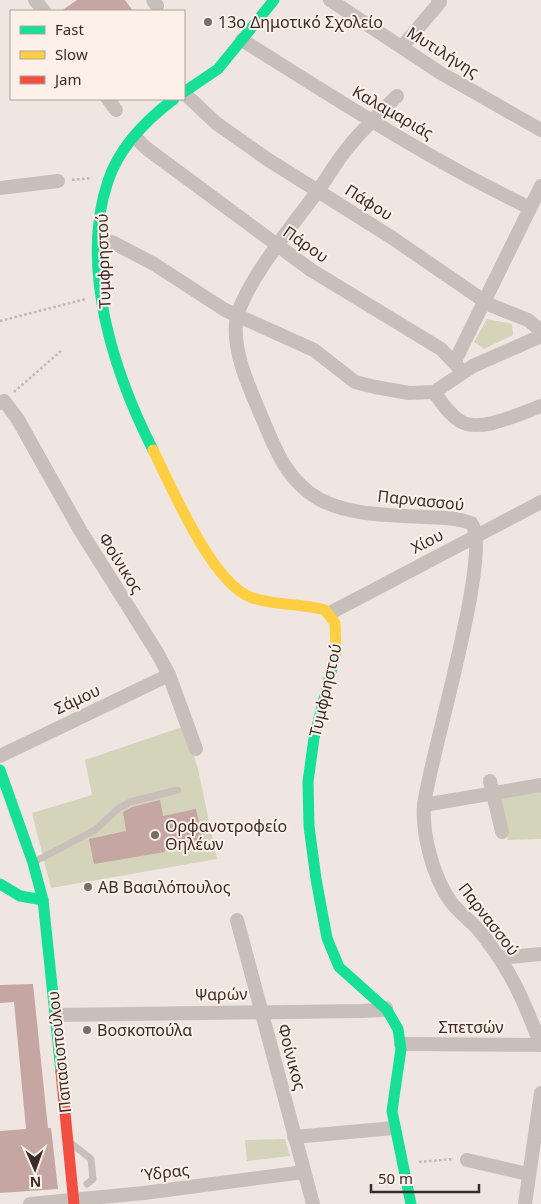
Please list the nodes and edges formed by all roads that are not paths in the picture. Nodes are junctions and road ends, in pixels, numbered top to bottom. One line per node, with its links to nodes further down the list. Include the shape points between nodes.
1 (35, 0): 5 (street)
2 (274, 0): 6 (street)
3 (330, 0): 7 (street, Μυτιλήνης)
4 (439, 1): 7 (street)
5 (43, 10)
6 (242, 40): 8 (street, via 218,69); 12 (street, Καλαμαριάς)
7 (402, 47): 13 (street, Μυτιλήνης)
8 (185, 91)
9 (185, 93): 18 (street, Πάφου, via 216,123)
10 (397, 96): 12 (street, Παρνασσού)
11 (173, 100): 14 (street, Τυμφρηστού)
12 (372, 120): 18 (street, Παρνασσού, via 349,146); 19 (street, Καλαμαριάς)
13 (541, 130)
14 (135, 137): 20 (street, Τυμφρηστού, via 107,180); 21 (street, Πάρου)
15 (58, 181): 17 (street)
16 (541, 186): 19 (street)
17 (0, 188)
18 (318, 191): 21 (street, Παρνασσού); 22 (street, Πάφου)
19 (530, 208): 22 (street)
20 (99, 238): 23 (street, via 154,264); 32 (street, Τυμφρηστού, via 101,295 109,338 127,395 217,570 232,588 245,596 279,604 314,607)
21 (277, 246): 23 (street, Παρνασσού); 26 (street, Πάρου, via 310,270 441,348)
22 (484, 300): 24 (street, Πάφου, via 528,320); 26 (street)
23 (237, 316): 27 (street, via 314,350 355,382 409,393); 31 (street, Παρνασσού, via 237,345 257,405 283,463 298,484 324,502 348,509 464,521 473,526)
24 (541, 331)
25 (541, 336): 26 (street)
26 (459, 366): 27 (street)
27 (434, 392): 29 (street, via 460,421 476,426)
28 (2, 402): 33 (street, Φοίνικος, via 17,418 80,530)
29 (541, 406)
30 (541, 502): 31 (street, Χίου)
31 (476, 537): 32 (street, Χίου); 40 (street, Παρνασσού, via 475,561 460,644)
32 (330, 613): 48 (street, Τυμφρηστού, via 338,638 310,760 307,788 309,826 331,951 347,976)
33 (169, 675): 34 (street, Φοίνικος); 35 (street, Σάμου)
34 (196, 749)
35 (0, 756)
36 (0, 770): 42 (street, Παπασιοπούλου)
37 (541, 785): 38 (street)
38 (492, 788): 40 (street); 41 (street)
39 (178, 790): 42 (lane, via 130,802 95,830)
40 (424, 805): 47 (street, Παρνασσού, via 427,838 442,888)
41 (502, 832)
42 (33, 863): 44 (street, Παπασιοπούλου)
43 (0, 884): 44 (street, via 18,896)
44 (43, 900): 50 (street, Παπασιοπούλου)
45 (237, 920): 49 (street, Φοίνικος)
46 (541, 954): 47 (street)
47 (500, 958): 52 (street, Παρνασσού, via 521,994)
48 (383, 1004): 49 (street, Ψαρών, via 383,1010); 51 (street, Τυμφρηστού, via 397,1027)
49 (261, 1011): 50 (street, Ψαρών); 55 (street, Φοίνικος)
50 (55, 1015): 56 (street, Παπασιοπούλου)
51 (401, 1044): 52 (street, Σπετσών); 54 (street, Τυμφρηστού, via 392,1110)
52 (541, 1045)
53 (541, 1093): 57 (street)
54 (394, 1128): 55 (street); 65 (street, Τυμφρηστού)
55 (294, 1137): 59 (street, Φοίνικος)
56 (68, 1141): 61 (lane, via 91,1159 93,1179); 62 (street, Παπασιοπούλου)
57 (536, 1157): 60 (street)
58 (467, 1160): 60 (street)
59 (304, 1172): 62 (street, Ύδρας); 64 (street, Φοίνικος)
60 (528, 1174): 66 (street)
61 (87, 1184)
62 (74, 1202): 63 (street, Ύδρας)
63 (30, 1204)
64 (313, 1204)
65 (411, 1204)
66 (525, 1204)

